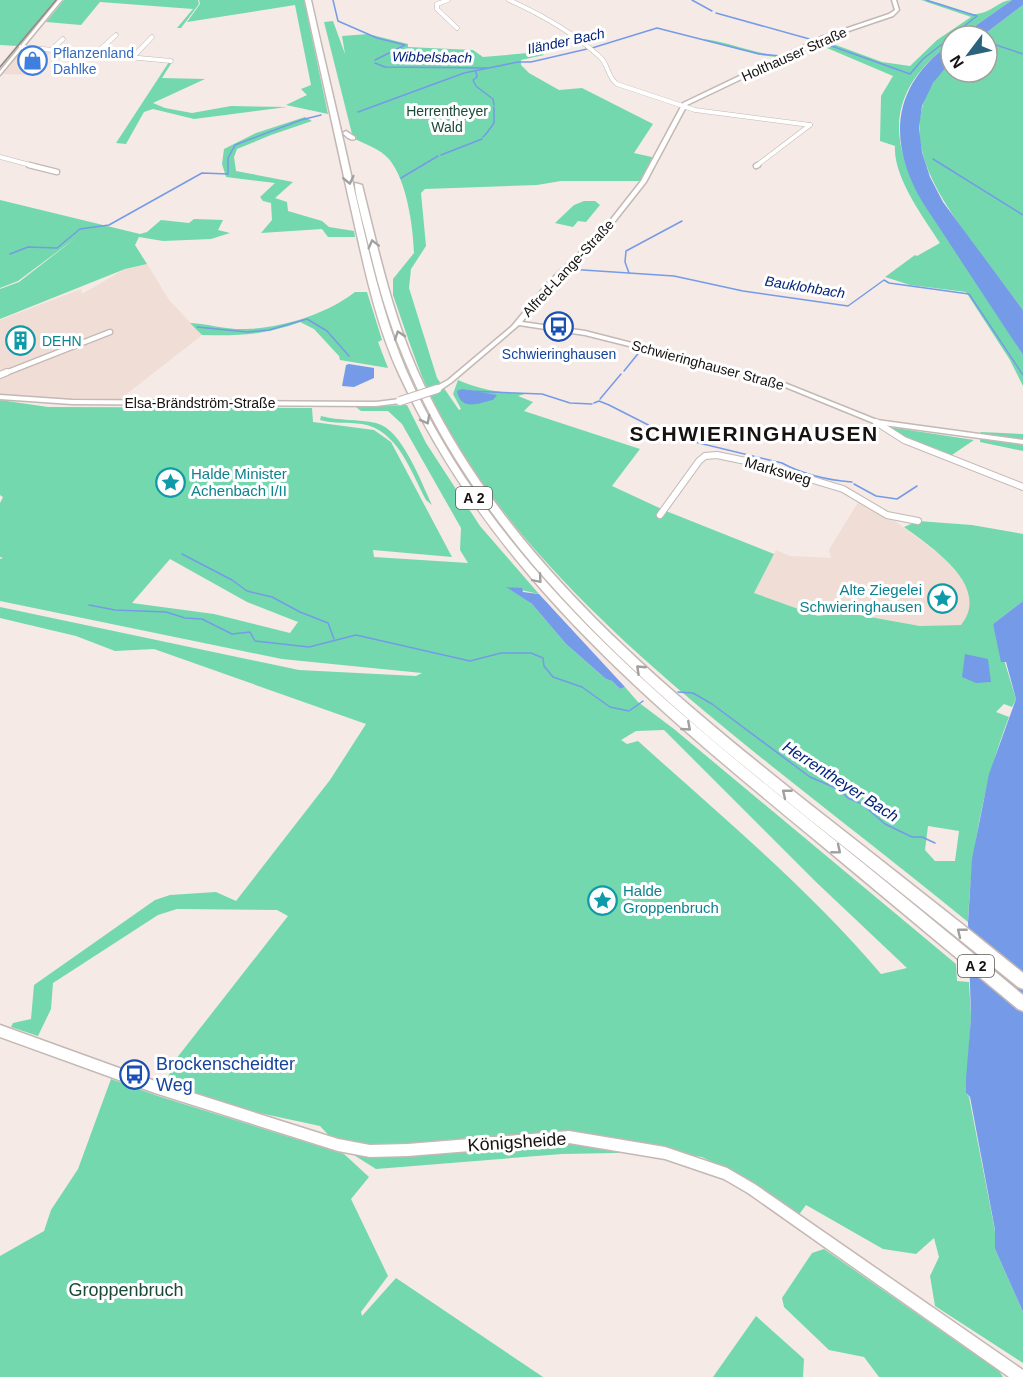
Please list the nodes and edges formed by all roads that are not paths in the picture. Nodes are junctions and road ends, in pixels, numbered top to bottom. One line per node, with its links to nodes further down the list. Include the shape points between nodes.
1 (60, 0): 13 (street)
2 (308, 0): 36 (highway, A 2, one-way to 36, via 384,321 411,391 462,480 535,576 623,669 688,728)
3 (314, 0): 24 (highway, A 2, one-way to 3)
4 (436, 0): 8 (street)
5 (448, 0): 8 (street)
6 (509, 0): 19 (street, via 590,49 605,62 613,82)
7 (894, 0): 19 (street, Holthauser Straße, via 897,10 891,15 823,38)
8 (441, 2): 9 (street, via 437,4 438,12)
9 (457, 28)
10 (116, 35): 15 (street)
11 (152, 37): 16 (street)
12 (63, 39): 14 (street)
13 (21, 47): 14 (street); 18 (street)
14 (52, 50): 15 (street)
15 (95, 54): 16 (street)
16 (133, 57): 17 (street)
17 (171, 61)
18 (0, 74)
19 (682, 107): 21 (street, via 810,125); 25 (street, Alfred-Lange-Straße, via 644,181 597,240 551,282)
20 (0, 157): 22 (street)
21 (756, 166)
22 (57, 172)
23 (389, 280): 24 (highway)
24 (387, 301): 35 (highway, A 2, one-way to 24, via 684,708 609,639 544,570 492,505 447,437 412,369)
25 (517, 323): 29 (street, Alfred-Lange-Straße, bridge, via 450,381); 30 (street, Schwieringhauser Straße, via 585,333 775,381)
26 (110, 332): 27 (street)
27 (0, 375)
28 (0, 397): 29 (street, Elsa-Brändström-Straße, via 105,402)
29 (400, 401)
30 (876, 422): 31 (street); 32 (street, Schwieringhauser Straße, via 904,440)
31 (1023, 442)
32 (1023, 487)
33 (660, 515): 34 (street, Marksweg, via 699,461 717,454 843,489 887,514)
34 (918, 521)
35 (1023, 982)
36 (1023, 1004)
37 (0, 1031): 38 (street, Königsheide, via 155,1087 338,1145 369,1151 569,1137 665,1153 703,1164 752,1189)
38 (1021, 1377)

